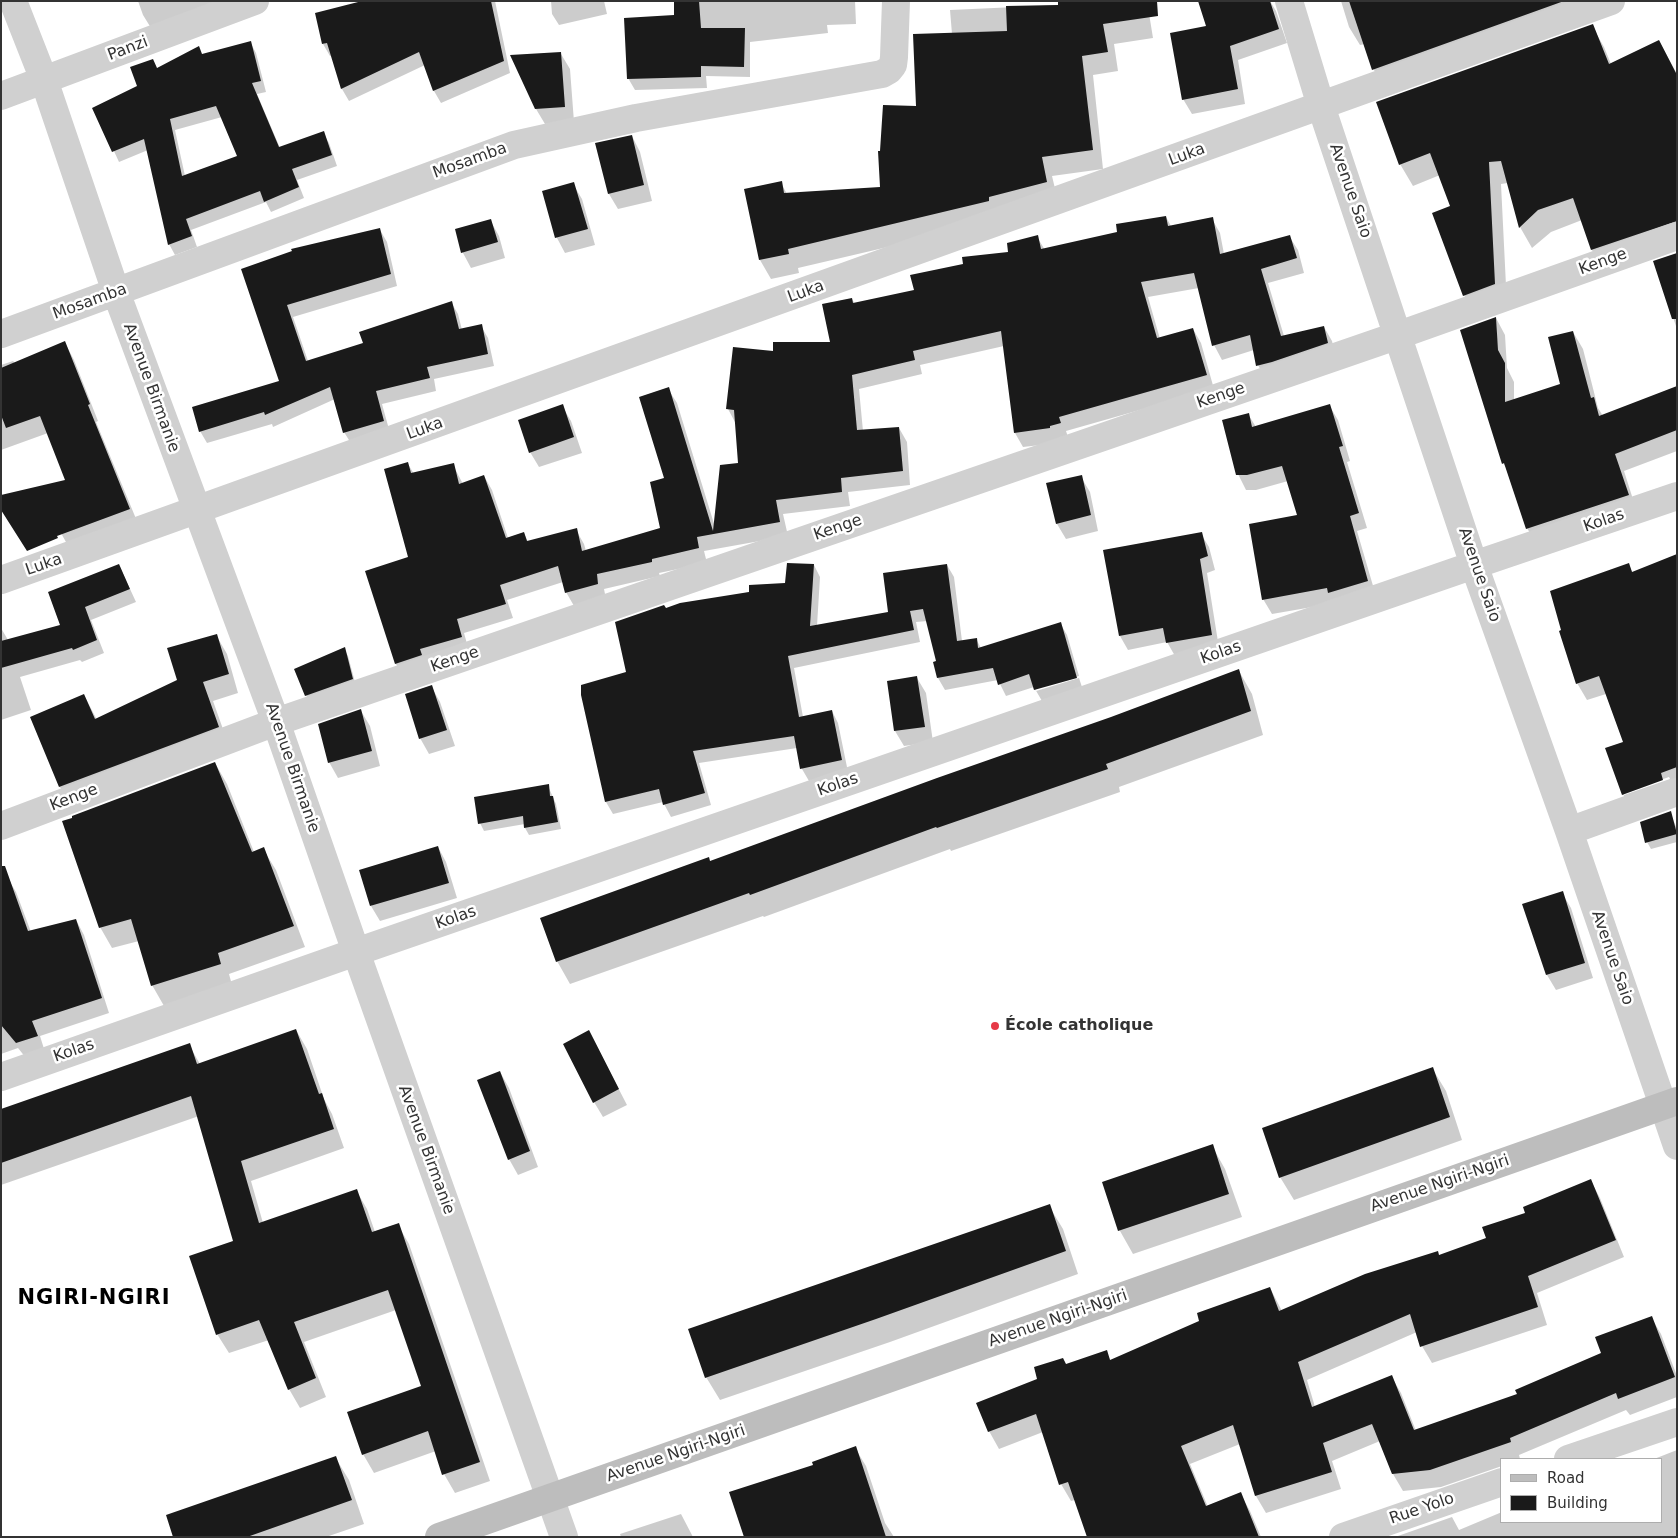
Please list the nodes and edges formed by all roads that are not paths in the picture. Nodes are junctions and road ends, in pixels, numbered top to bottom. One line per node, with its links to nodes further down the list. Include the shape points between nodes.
1 (13, 1): 6 (street, Avenue Birmanie)
2 (255, 1): 6 (street, Panzi)
3 (896, 1): 10 (street, Mosamba, via 894,57 889,70 882,74 636,118 514,145)
4 (1289, 1): 8 (street, Avenue Saio)
5 (1611, 1): 8 (street, Luka)
6 (44, 80): 7 (street, Panzi); 10 (street, Avenue Birmanie)
7 (1, 96)
8 (1322, 106): 12 (street, Avenue Saio); 14 (street, Luka)
9 (1677, 236): 12 (street, Kenge)
10 (116, 292): 11 (street, Mosamba); 14 (street, Avenue Birmanie)
11 (1, 334)
12 (1399, 335): 15 (street, Avenue Saio); 17 (street, Kenge)
13 (1677, 496): 15 (street, Kolas)
14 (196, 512): 16 (street, Luka); 17 (street, Avenue Birmanie)
15 (1474, 565): 20 (street, Avenue Saio); 21 (street, Kolas)
16 (1, 580)
17 (276, 722): 19 (street, Kenge); 21 (street, Avenue Birmanie)
18 (1677, 792): 20 (street)
19 (1, 826)
20 (1569, 831): 23 (street, Avenue Saio)
21 (356, 952): 22 (street, Kolas); 28 (street, Avenue Birmanie)
22 (1, 1077)
23 (1670, 1103): 24 (street, Avenue Saio); 28 (street, Avenue Ngiri-Ngiri)
24 (1677, 1146)
25 (1677, 1422): 26 (street)
26 (1571, 1458)
27 (1500, 1483): 31 (street, Rue Yolo)
28 (550, 1498): 29 (street, Avenue Ngiri-Ngiri); 30 (street, Avenue Birmanie)
29 (439, 1537)
30 (564, 1537)
31 (1343, 1537)

